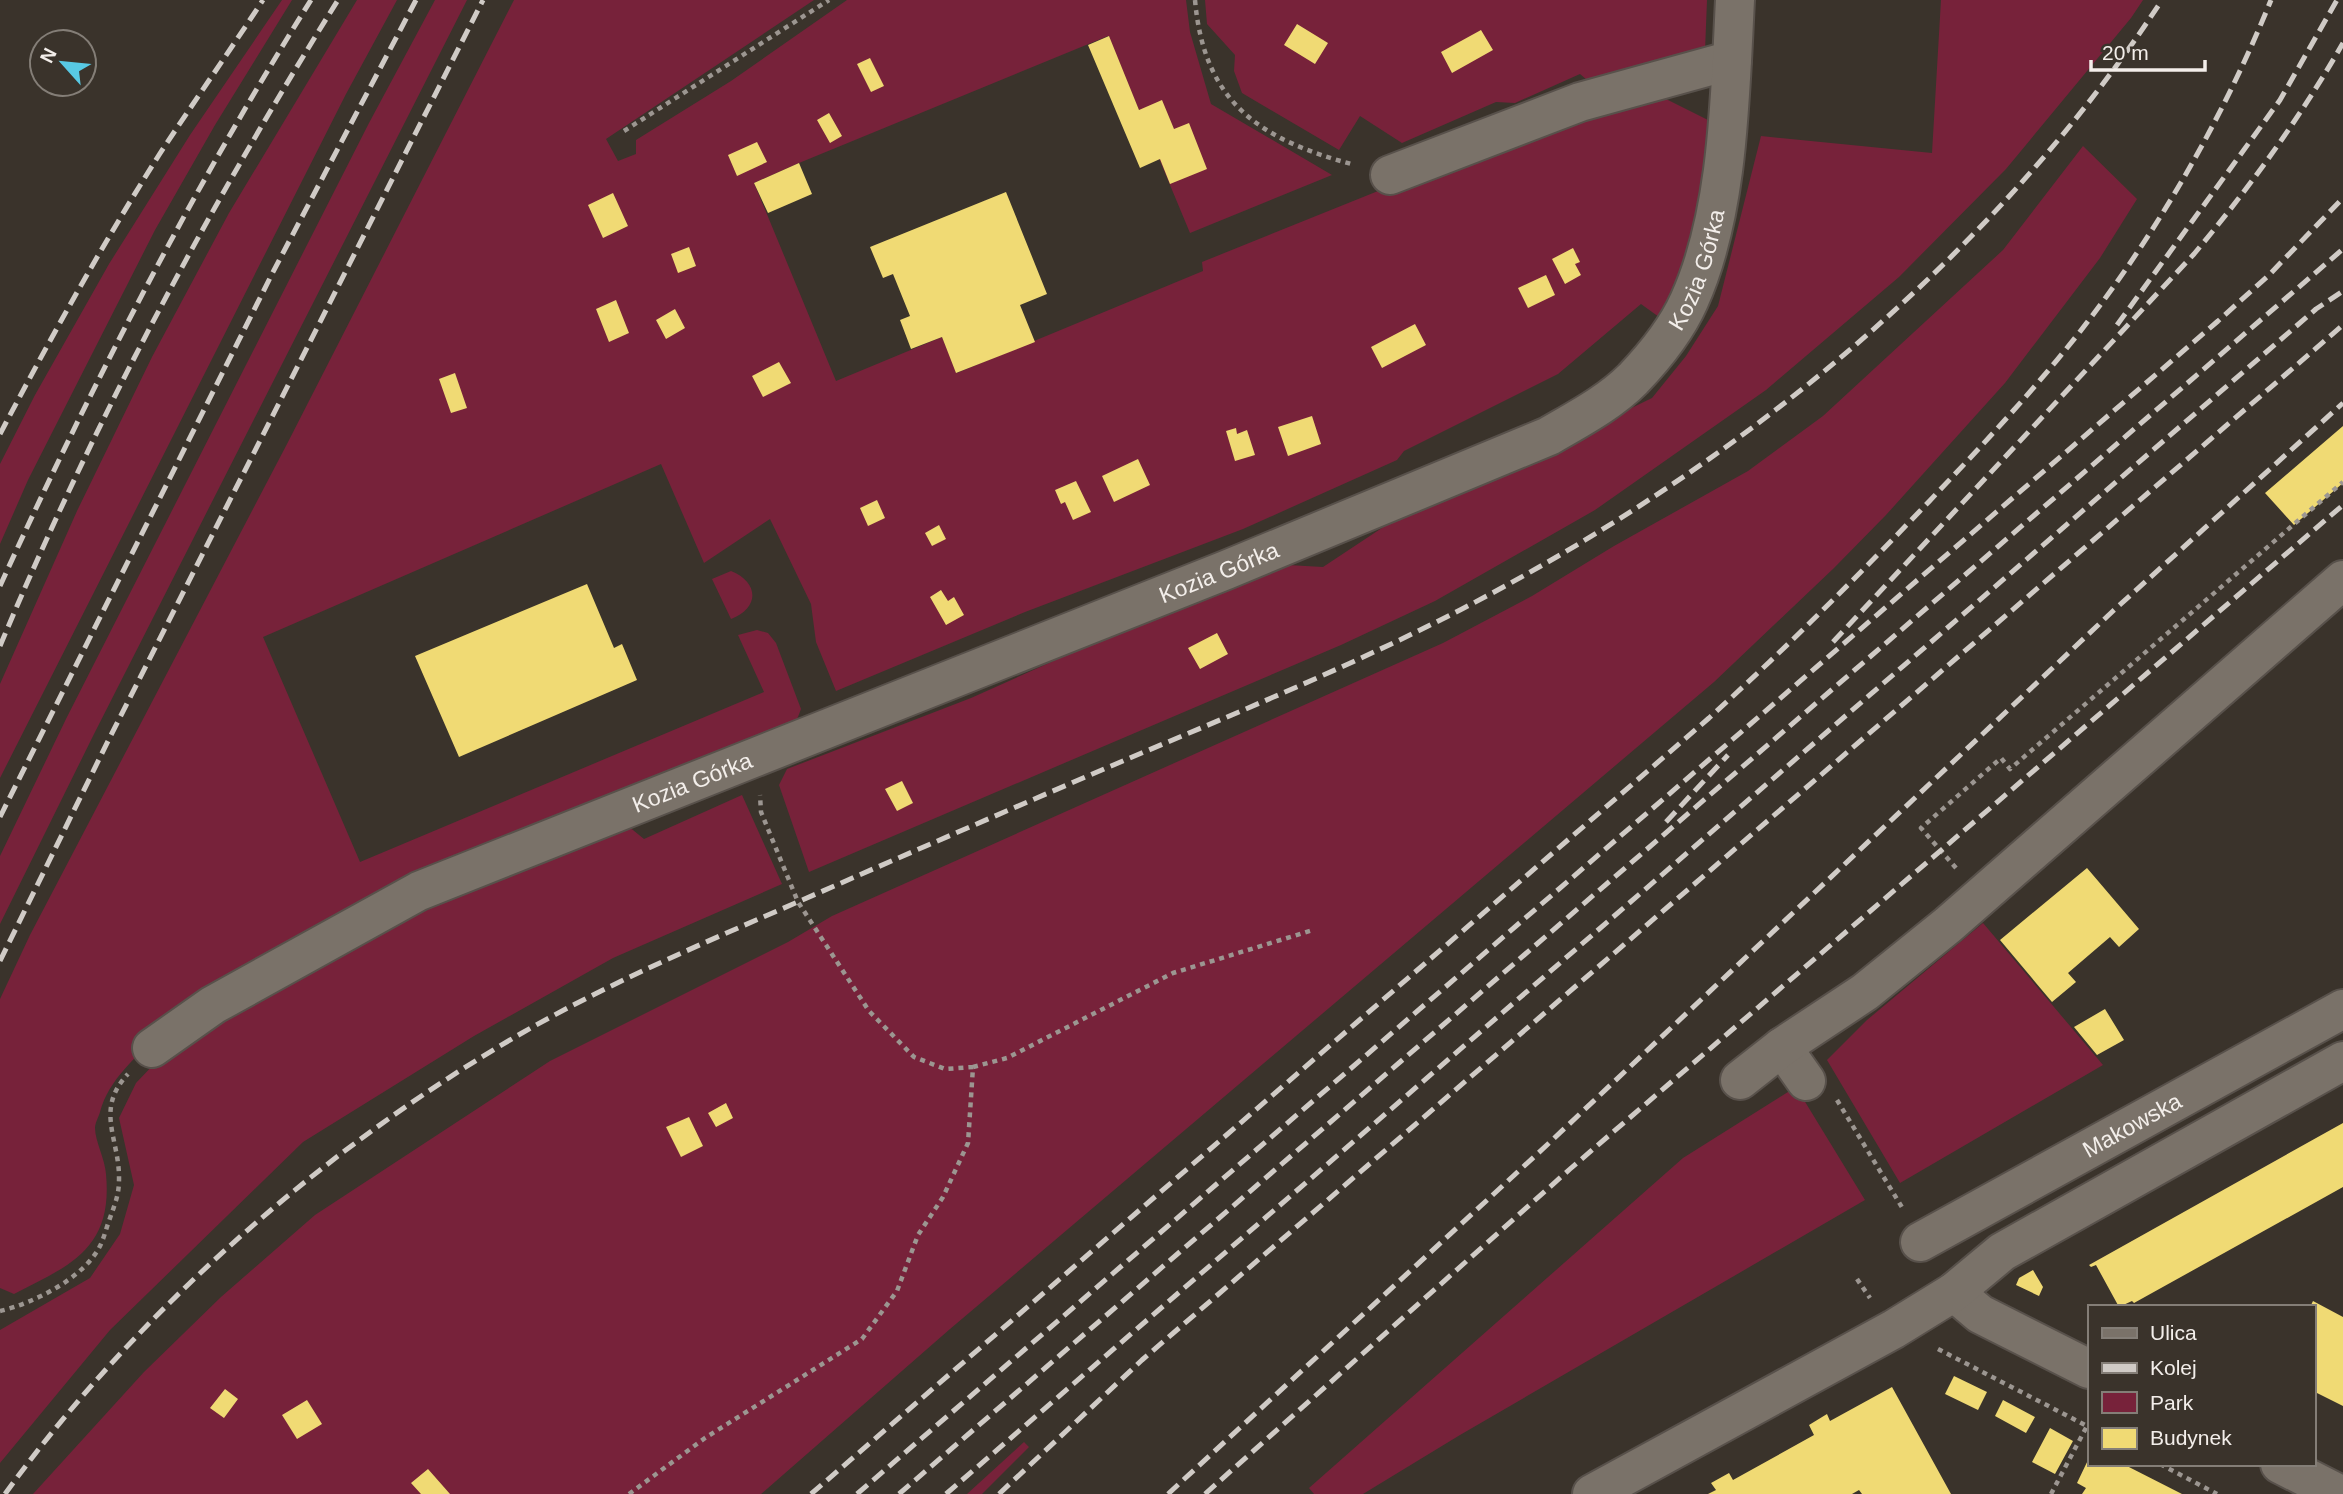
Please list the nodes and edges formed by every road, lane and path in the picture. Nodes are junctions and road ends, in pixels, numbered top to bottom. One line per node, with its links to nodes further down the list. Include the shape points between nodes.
1 (829, 0): 5 (path)
2 (1195, 0): 6 (path, via 1197,25 1212,73 1236,107 1274,135 1323,157)
3 (1735, 0): 4 (street, Kozia Górka)
4 (1732, 60): 6 (street, via 1580,102); 9 (street, Kozia Górka, via 1721,186 1689,302 1632,379 1592,411 1549,436 1446,479)
5 (624, 131)
6 (1390, 175)
7 (2343, 482): 10 (path, via 2010,769 2001,758 1921,828)
8 (2343, 580): 13 (street, via 1948,925 1865,992)
9 (758, 756): 14 (street, Kozia Górka, via 419,891 213,1005); 16 (path, via 761,812 798,902 833,959 869,1011 914,1057 945,1069)
10 (1960, 873)
11 (1313, 930): 16 (path, via 1174,973 1007,1058)
12 (2343, 1009): 19 (street, Makowska)
13 (1782, 1047): 17 (street); 18 (street)
14 (152, 1048): 21 (path, via 117,1086 109,1116 120,1178 117,1202 100,1247 78,1275 20,1307)
15 (2343, 1061): 20 (street, via 2002,1252)
16 (973, 1067): 27 (path, via 968,1143 943,1197 918,1235 897,1291 862,1339 705,1438)
17 (1740, 1080)
18 (1821, 1090): 19 (path, via 1904,1211)
19 (1920, 1242)
20 (1954, 1292): 23 (street, via 1980,1314); 28 (street)
21 (0, 1311)
22 (1928, 1344): 24 (path)
23 (2088, 1368)
24 (2088, 1426): 29 (path)
25 (2164, 1466): 30 (path)
26 (2284, 1466): 31 (street)
27 (629, 1494)
28 (1592, 1494)
29 (2051, 1494)
30 (2217, 1494)
31 (2339, 1494)

